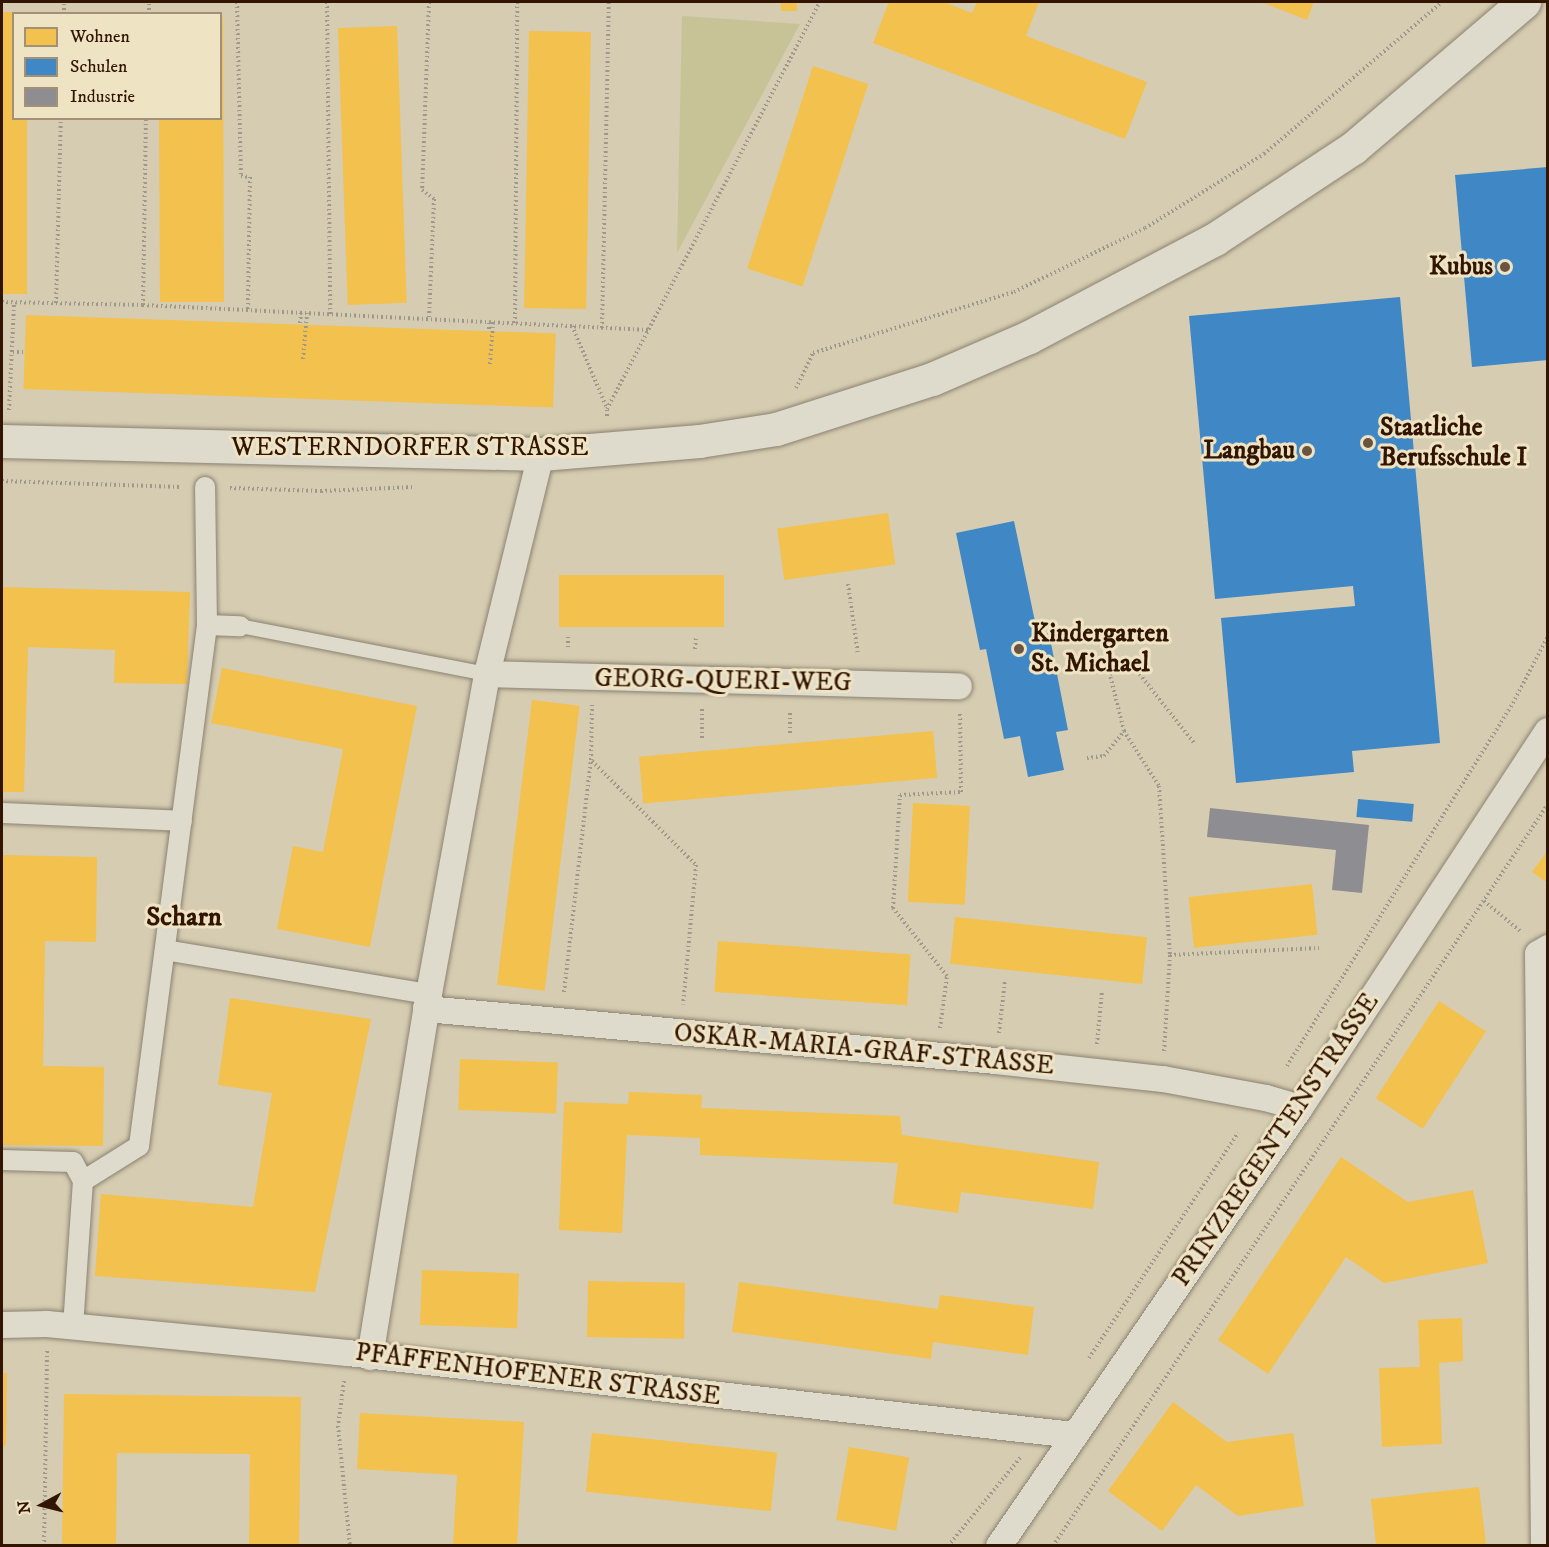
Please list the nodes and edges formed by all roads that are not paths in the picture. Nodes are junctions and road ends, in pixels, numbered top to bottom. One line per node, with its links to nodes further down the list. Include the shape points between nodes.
1 (1524, 2): 3 (main road, WESTERNDORFER STRASSE, via 1353,148 1215,240 1029,337 932,379 776,429 699,441)
2 (2, 441): 3 (main road, WESTERNDORFER STRASSE)
3 (542, 454): 7 (street)
4 (205, 487): 5 (street)
5 (207, 625): 6 (street); 11 (street)
6 (240, 626): 7 (lane)
7 (487, 674): 8 (street, GEORG-QUERI-WEG); 14 (street)
8 (959, 686)
9 (1548, 731): 15 (street, PRINZREGENTENSTRASSE)
10 (2, 813): 11 (street)
11 (182, 821): 12 (street)
12 (165, 950): 14 (street); 17 (street, via 139,1146)
13 (1543, 951): 23 (street)
14 (428, 1002): 15 (street, OSKAR-MARIA-GRAF-STRASSE, via 560,1022 1163,1079); 20 (street)
15 (1300, 1108): 21 (street, PRINZREGENTENSTRASSE)
16 (2, 1160): 17 (street, via 73,1162)
17 (83, 1181): 19 (street)
18 (2, 1325): 19 (street, PFAFFENHOFENER STRASSE)
19 (73, 1327): 20 (street, PFAFFENHOFENER STRASSE)
20 (359, 1355): 21 (street, PFAFFENHOFENER STRASSE)
21 (1073, 1435): 22 (street, PRINZREGENTENSTRASSE)
22 (999, 1545)
23 (1544, 1545)

